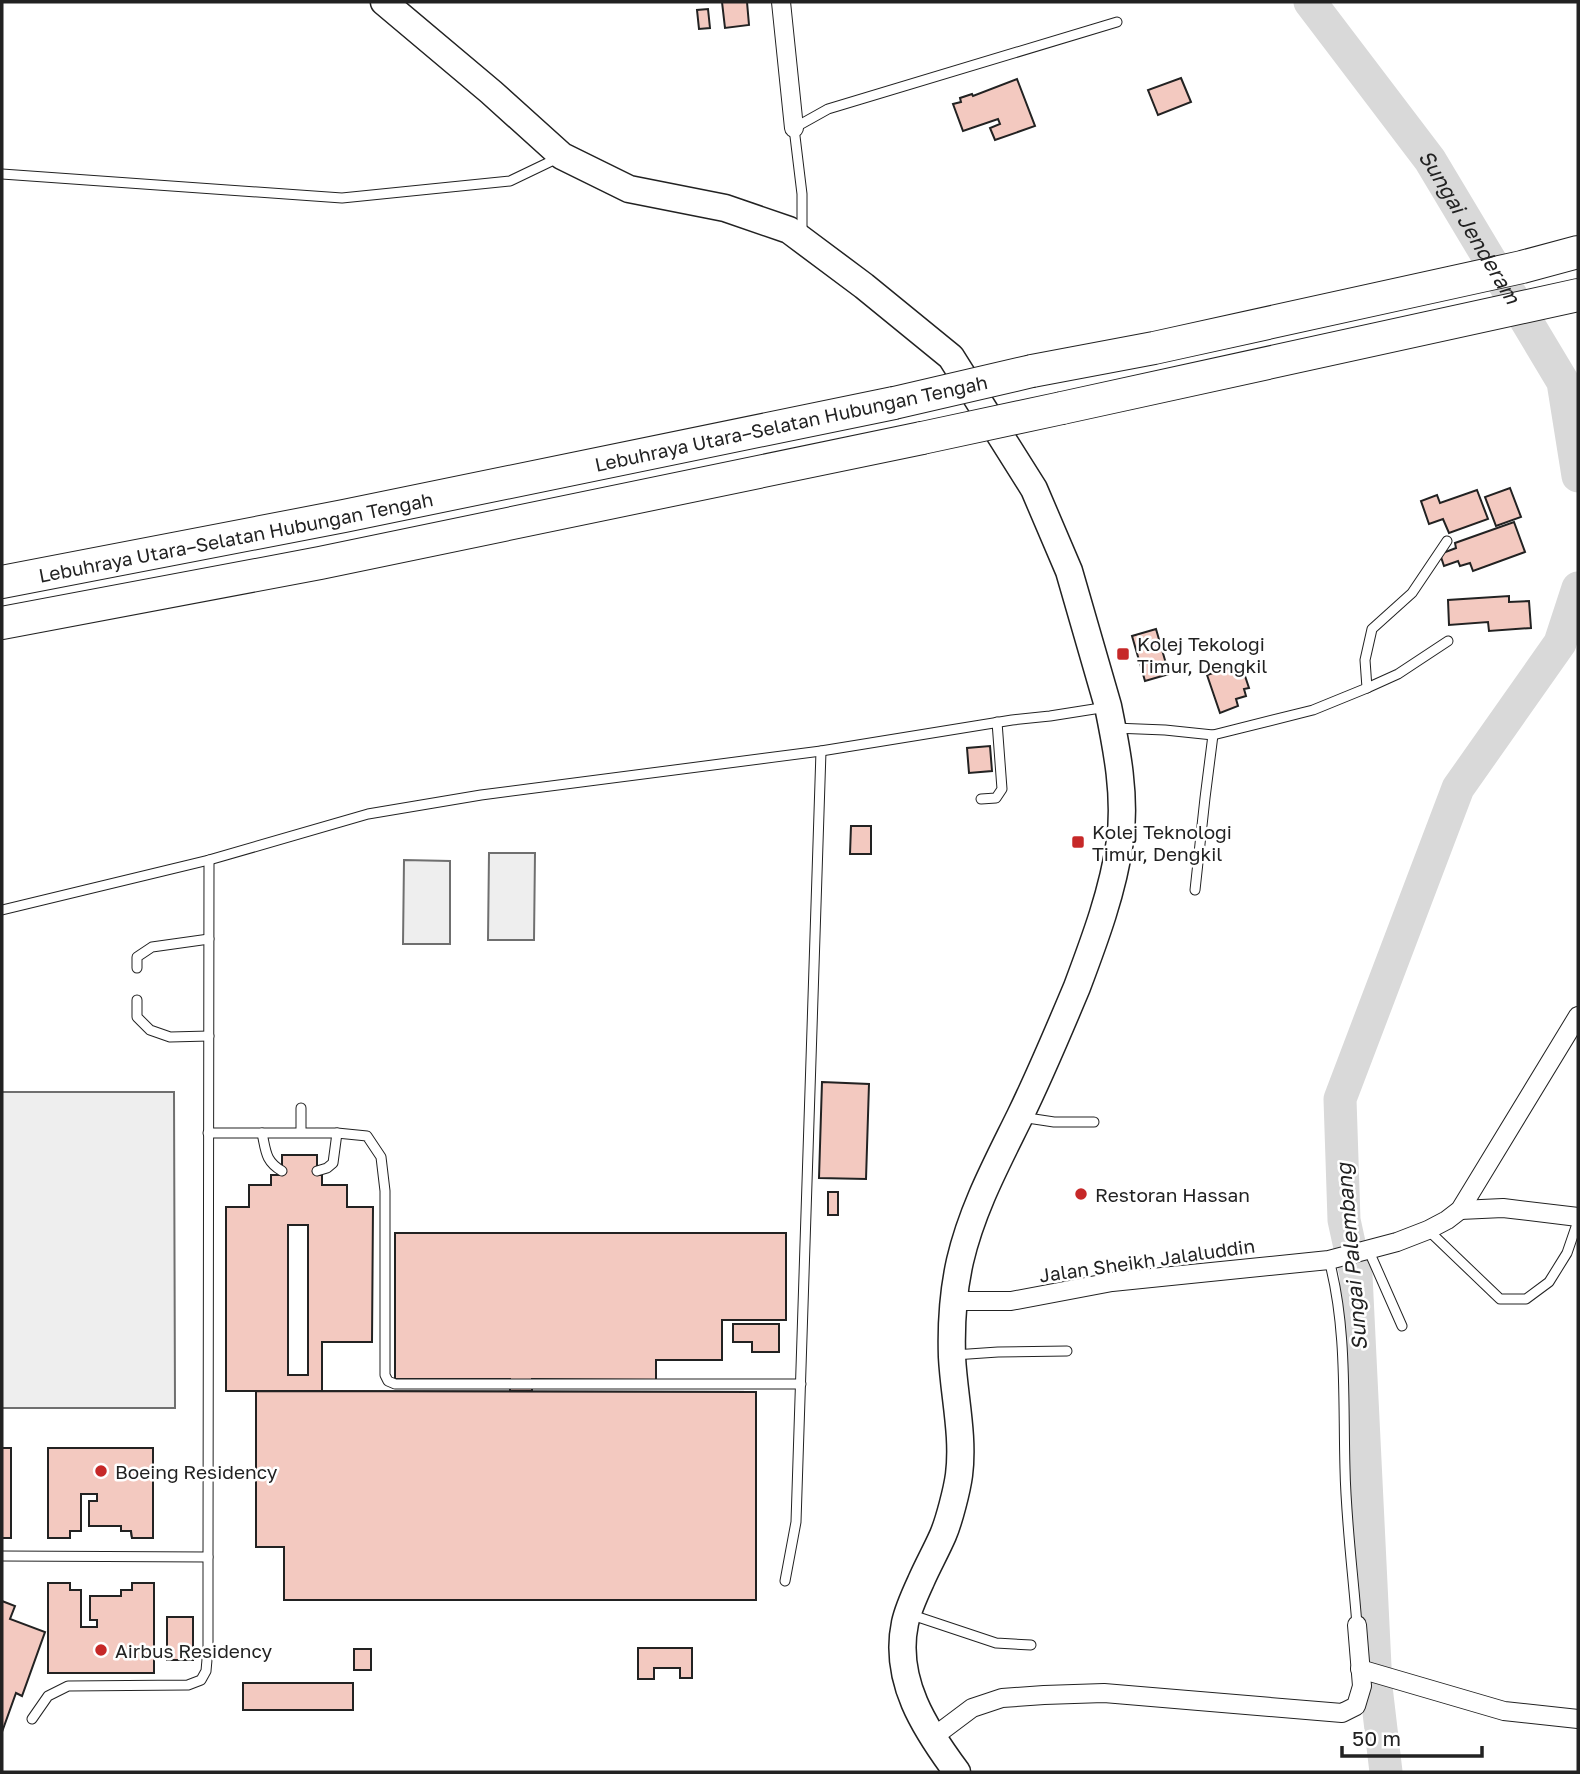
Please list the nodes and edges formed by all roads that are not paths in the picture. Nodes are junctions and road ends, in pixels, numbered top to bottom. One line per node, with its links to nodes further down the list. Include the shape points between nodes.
1 (384, 2): 5 (main road)
2 (781, 2): 4 (street)
3 (1117, 22): 4 (lane, via 828,109)
4 (794, 128): 7 (lane)
5 (562, 156): 6 (lane, via 510,181 342,198); 7 (main road, via 629,189 725,208 789,230)
6 (2, 174)
7 (802, 240): 15 (main road, via 951,357 1034,489 1069,571)
8 (1578, 252): 11 (highway, Lebuhraya Utara–Selatan Hubungan Tengah, bridge, via 894,403)
9 (1578, 295): 12 (highway, bridge, via 922,438 320,563)
10 (1447, 541): 14 (lane, via 1412,593 1372,629 1365,660)
11 (2, 582)
12 (2, 623)
13 (1448, 641): 14 (lane)
14 (1367, 688): 17 (lane, via 1313,710)
15 (1110, 717): 16 (lane); 17 (lane); 29 (main road, via 1121,786 1120,839 1110,885 1054,1043)
16 (997, 723): 18 (lane); 19 (lane, via 1002,789 996,798)
17 (1213, 735): 21 (lane)
18 (821, 751): 20 (lane, via 368,814); 45 (lane)
19 (981, 799)
20 (209, 860): 22 (lane); 23 (lane)
21 (1195, 890)
22 (2, 910)
23 (209, 939): 24 (lane, via 152,947 137,957); 27 (lane)
24 (137, 968)
25 (137, 1000): 27 (lane, via 138,1017 150,1031 170,1037)
26 (1578, 1016): 37 (street)
27 (209, 1036): 32 (lane)
28 (301, 1108): 31 (lane)
29 (1020, 1117): 30 (lane); 41 (main road, via 992,1169 972,1222)
30 (1094, 1122)
31 (301, 1132): 33 (lane); 34 (lane)
32 (208, 1133): 33 (lane); 47 (lane)
33 (261, 1133): 36 (lane, via 267,1158)
34 (337, 1133): 35 (lane, via 333,1163); 45 (lane, via 367,1136 381,1157 388,1381)
35 (322, 1170)
36 (282, 1171)
37 (1460, 1210): 38 (street, via 1503,1208); 39 (street)
38 (1578, 1219): 39 (lane, via 1567,1253 1549,1282 1526,1299 1500,1299)
39 (1428, 1230): 40 (street, Jalan Sheikh Jalaluddin)
40 (1351, 1253): 41 (street, Jalan Sheikh Jalaluddin, via 1112,1282 1011,1301); 42 (lane); 50 (lane, via 1336,1286)
41 (954, 1301): 44 (main road)
42 (1402, 1326)
43 (1067, 1351): 44 (lane)
44 (952, 1356): 49 (main road, via 959,1476 944,1532)
45 (801, 1384): 48 (lane, via 796,1522)
46 (2, 1556): 47 (lane)
47 (208, 1557): 53 (lane, via 208,1659 201,1680 188,1685 68,1686 48,1696)
48 (785, 1581)
49 (907, 1613): 51 (lane, via 996,1643); 55 (main road, via 903,1661 910,1694)
50 (1357, 1625): 52 (street)
51 (1031, 1645)
52 (1363, 1670): 54 (street, via 1504,1712); 55 (street, via 1356,1706 1342,1713 1104,1693 1044,1695 1002,1698 972,1708)
53 (33, 1719)
54 (1578, 1719)
55 (932, 1738): 56 (main road)
56 (957, 1772)

